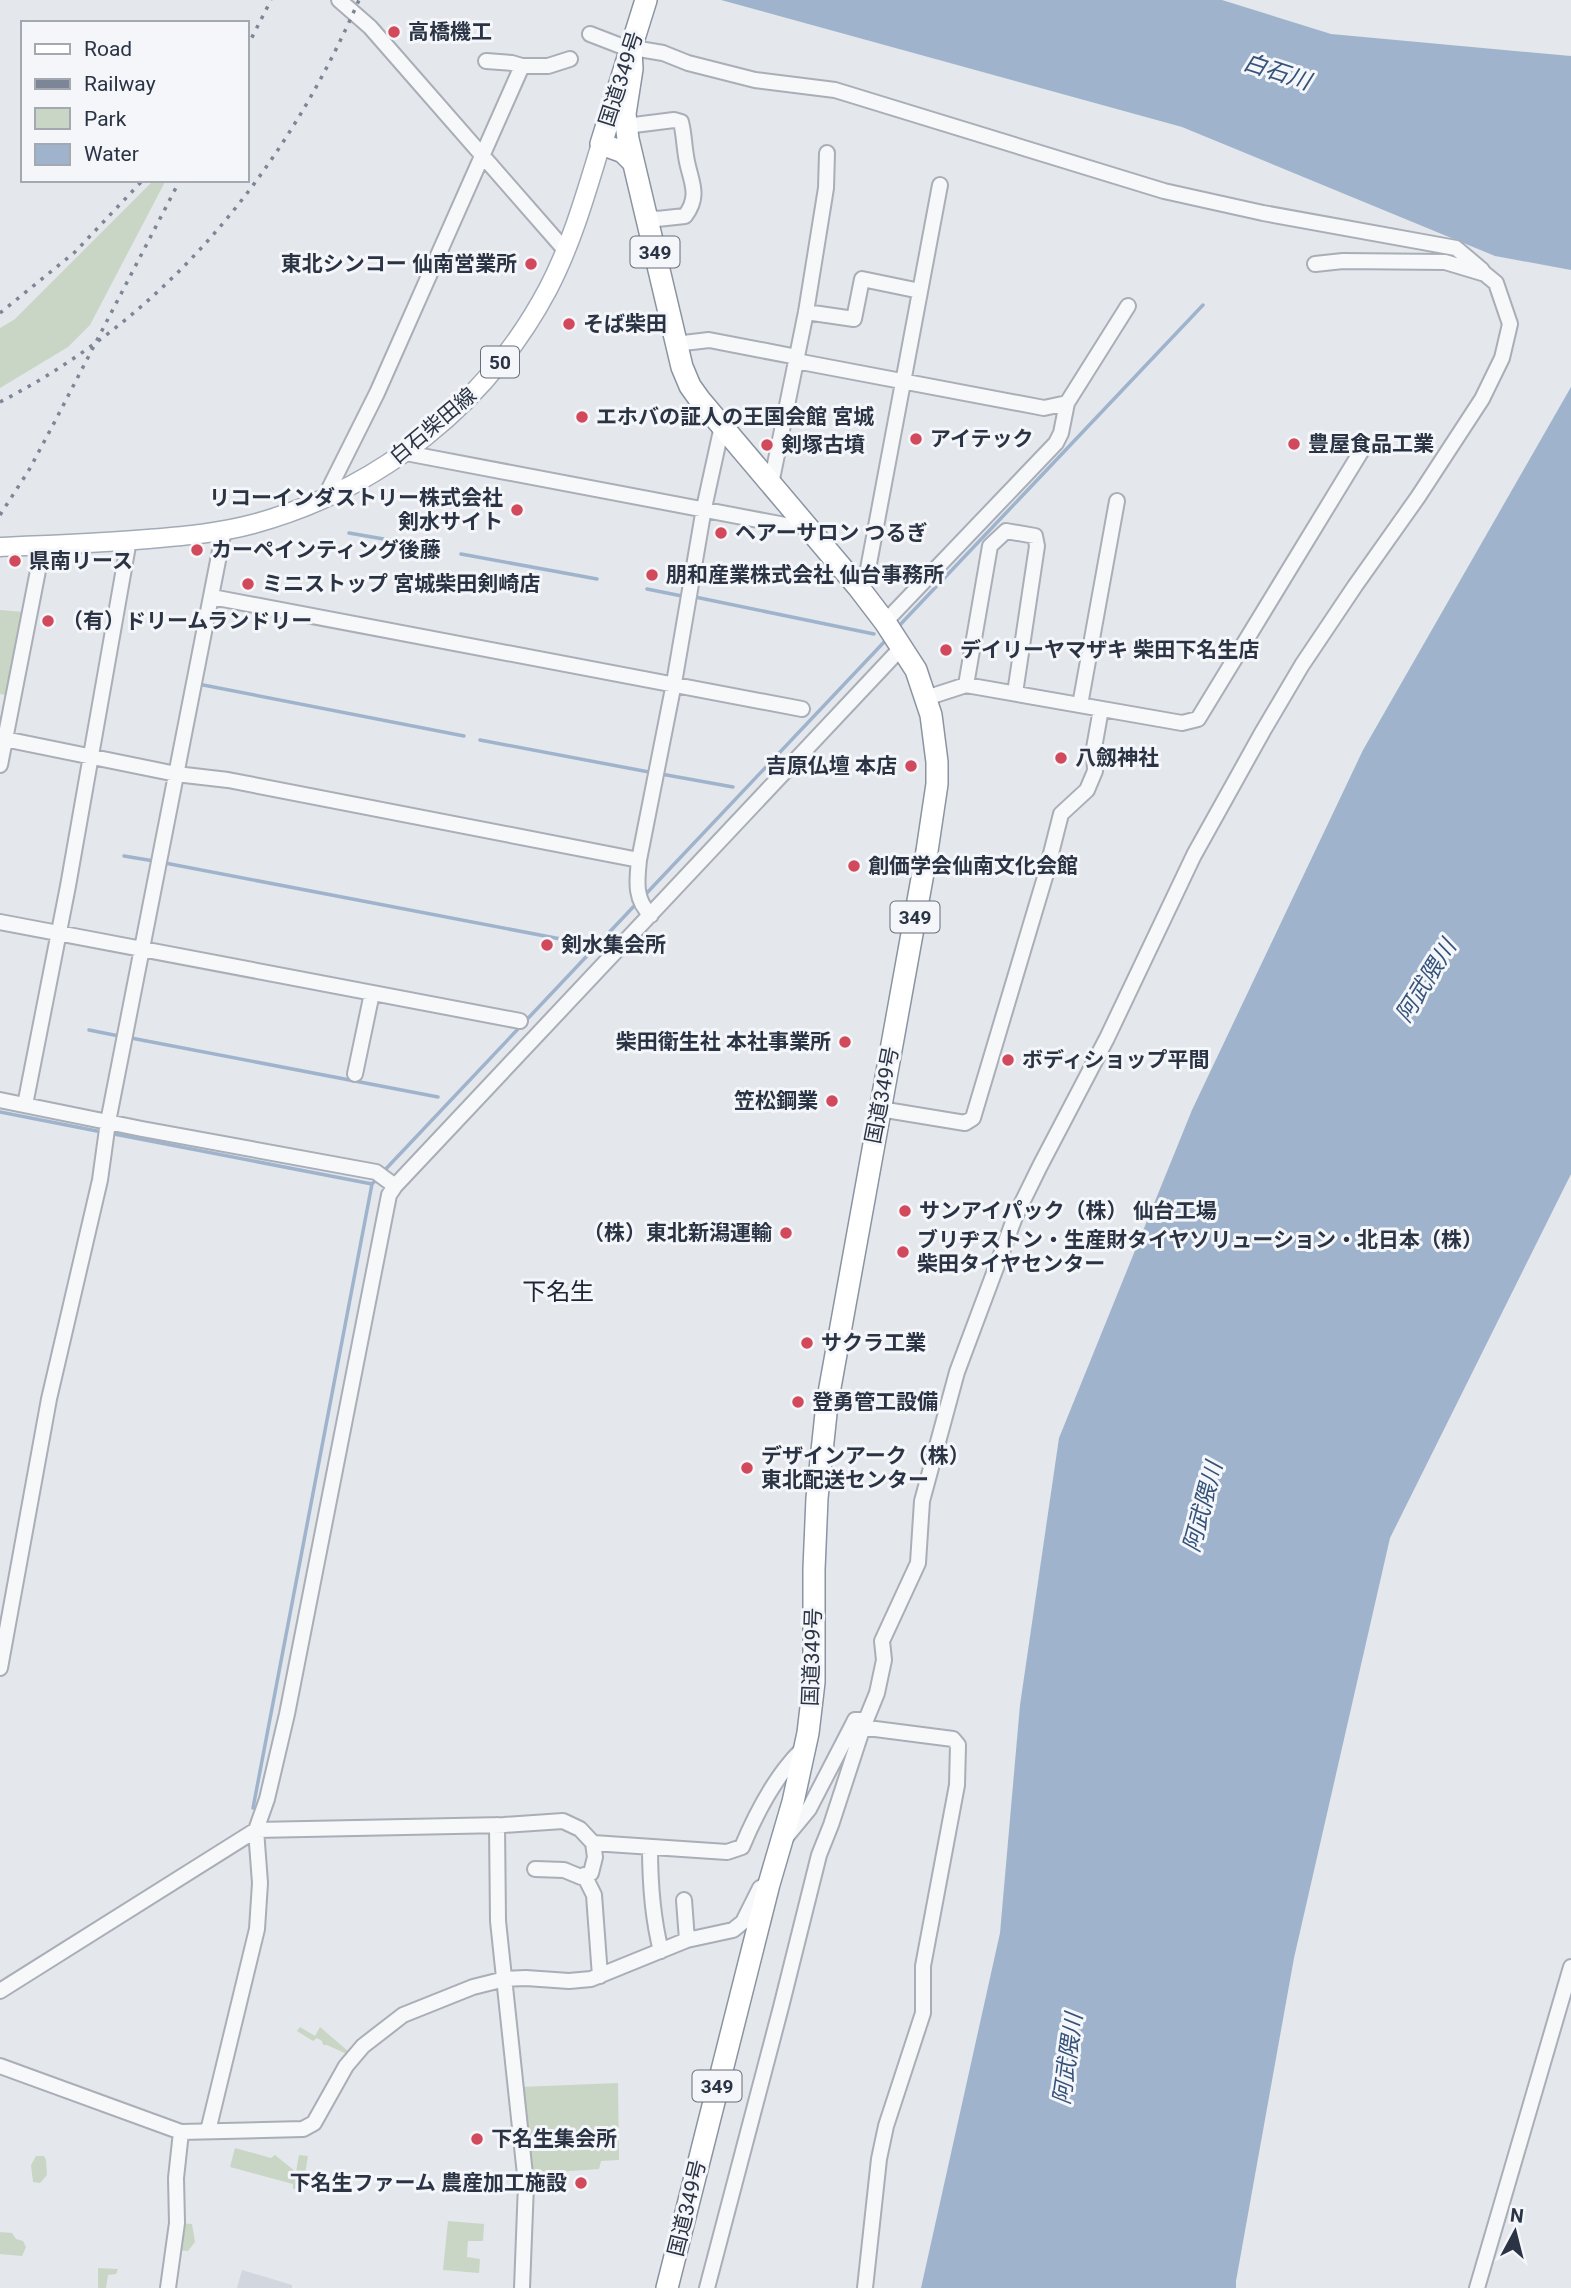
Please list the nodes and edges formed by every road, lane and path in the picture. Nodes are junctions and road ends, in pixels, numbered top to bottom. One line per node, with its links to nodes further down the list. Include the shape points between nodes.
1 (339, 0): 11 (street, via 370,27)
2 (646, 0): 4 (highway, 国道349号 / 349)
3 (590, 34): 4 (street)
4 (634, 39): 8 (highway, 349); 9 (highway, 国道349号 / 349); 17 (street, via 688,63 755,80 835,90 1164,191 1456,247)
5 (570, 59): 7 (street, via 548,66)
6 (486, 61): 7 (street)
7 (522, 66): 11 (street)
8 (626, 126): 12 (highway, 349); 14 (street, via 674,120 681,122 686,141 694,200 689,210 685,216)
9 (601, 144): 12 (highway, 国道349号); 15 (main road, 白石柴田線 / 50)
10 (827, 153): 20 (street, via 826,188)
11 (482, 157): 15 (street); 29 (street, via 377,393)
12 (632, 161): 14 (highway, 国道349号 / 349)
13 (940, 185): 18 (street)
14 (648, 216): 21 (highway, 国道349号 / 349)
15 (565, 250): 27 (main road, 白石柴田線 / 50, via 538,306 501,361 480,387)
16 (1315, 264): 17 (street, via 1445,262)
17 (1496, 282): 65 (street, via 1510,324 1502,358 1482,398 1263,731 1194,855 1016,1217 954,1385 922,1501 918,1563 882,1642 884,1660 877,1693 866,1720 855,1720)
18 (920, 291): 20 (street, via 862,279 854,319); 23 (street)
19 (1128, 306): 24 (street)
20 (806, 312): 22 (street)
21 (675, 344): 22 (street, via 709,340); 25 (highway, 国道349号 / 349, via 690,386)
22 (797, 359): 23 (street); 28 (street)
23 (902, 383): 24 (street, via 1044,408); 37 (street, via 868,569)
24 (1067, 404): 39 (street, via 1056,443)
25 (722, 426): 28 (highway, 国道349号 / 349); 31 (street)
26 (1362, 450): 46 (street, via 1198,719 1182,723)
27 (406, 453): 29 (main road, 白石柴田線 / 50); 31 (street)
28 (771, 484): 32 (highway, 国道349号 / 349)
29 (324, 499): 33 (main road, 白石柴田線 / 50)
30 (1117, 501): 44 (street)
31 (704, 508): 32 (street); 40 (street)
32 (807, 526): 37 (highway, 国道349号 / 349)
33 (224, 530): 34 (main road, 白石柴田線 / 50); 38 (street)
34 (129, 540): 35 (main road, 白石柴田線 / 50); 48 (street)
35 (43, 545): 36 (main road, 白石柴田線 / 50); 47 (street)
36 (0, 547)
37 (859, 588): 39 (highway, 国道349号 / 349)
38 (212, 597): 40 (street); 50 (street)
39 (893, 634): 43 (highway, 国道349号 / 349, via 916,670); 52 (street, via 794,758)
40 (674, 683): 45 (street); 51 (street)
41 (966, 685): 42 (street); 42 (street, via 990,546 1006,531 1035,536 1037,546); 43 (street)
42 (1015, 693): 44 (street)
43 (926, 698): 61 (highway, 国道349号 / 349, via 934,730 937,783)
44 (1080, 705): 46 (street)
45 (802, 709)
46 (1101, 709): 61 (street, via 1095,771 1087,790 1060,814 973,1118 965,1123)
47 (3, 738): 48 (street); 49 (street)
48 (91, 757): 50 (street); 54 (street)
49 (0, 765)
50 (176, 774): 51 (street, via 228,780); 55 (street)
51 (639, 860): 52 (street, via 636,888)
52 (649, 913): 63 (street)
53 (0, 922): 54 (street)
54 (59, 933): 55 (street); 60 (street)
55 (143, 949): 56 (street); 62 (street)
56 (373, 993): 57 (street); 58 (street)
57 (520, 1021)
58 (355, 1074)
59 (0, 1100): 60 (street)
60 (25, 1105): 62 (street)
61 (880, 1109): 66 (highway, 国道349号 / 349, via 823,1435 815,1542 814,1682)
62 (108, 1128): 63 (street, via 376,1172); 64 (street, via 49,1399)
63 (392, 1184): 68 (street, via 287,1714)
64 (0, 1668)
65 (857, 1727): 69 (street, via 801,1821); 88 (street, via 819,1855); 89 (street, via 953,1739 960,1749 922,1966 923,2013 886,2126)
66 (805, 1748): 69 (highway, 国道349号 / 349); 71 (street, via 769,1790 742,1847 727,1852)
67 (497, 1825): 68 (street); 70 (street, via 563,1821 580,1829); 80 (street, via 498,1921)
68 (256, 1830): 81 (street); 83 (street, via 258,1921)
69 (781, 1840): 74 (highway, 国道349号 / 349)
70 (593, 1843): 71 (street); 73 (street, via 591,1873)
71 (650, 1847): 77 (street, via 652,1910)
72 (535, 1869): 73 (street)
73 (584, 1875): 79 (street, via 594,1895)
74 (769, 1884): 76 (street, via 760,1888 738,1927); 87 (highway, 国道349号 / 349)
75 (684, 1900): 76 (street)
76 (687, 1940): 77 (street)
77 (662, 1951): 79 (street)
78 (1571, 1967): 90 (street)
79 (600, 1976): 80 (street, via 569,1981)
80 (505, 1979): 83 (street, via 429,2003 373,2037 346,2066 308,2128); 86 (street, via 526,2184)
81 (0, 1991)
82 (0, 2066): 84 (street)
83 (208, 2131): 84 (street)
84 (181, 2132): 85 (street, via 177,2223)
85 (168, 2288)
86 (522, 2288)
87 (667, 2288)
88 (707, 2288)
89 (865, 2288)
90 (1477, 2288)

